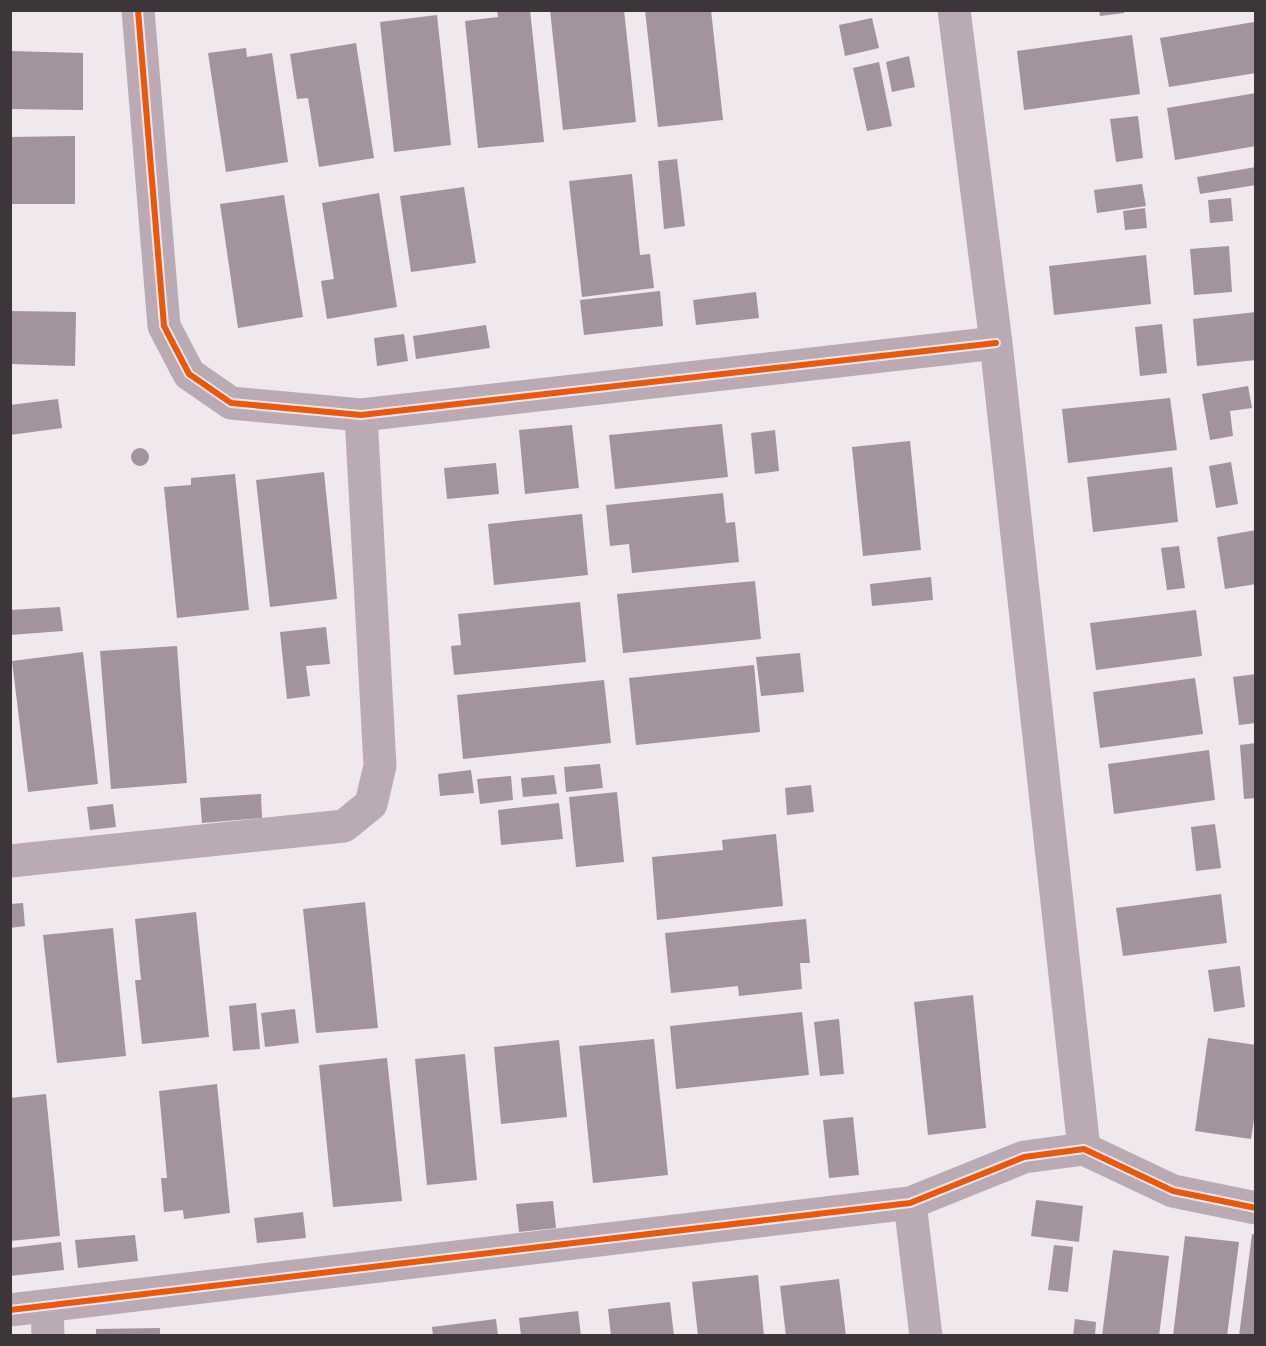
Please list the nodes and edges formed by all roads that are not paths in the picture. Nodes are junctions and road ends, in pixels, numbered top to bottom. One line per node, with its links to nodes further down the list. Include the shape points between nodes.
1 (138, 10): 4 (street, via 164,326 189,374 231,403)
2 (954, 10): 3 (street)
3 (996, 343): 4 (street); 6 (street)
4 (361, 415): 5 (street, via 380,766 370,804 344,826)
5 (10, 861)
6 (1084, 1149): 7 (street, via 1024,1157); 8 (street, via 1173,1191)
7 (910, 1203): 10 (street); 11 (street)
8 (1256, 1208)
9 (10, 1310): 10 (street)
10 (48, 1321)
11 (926, 1335)

